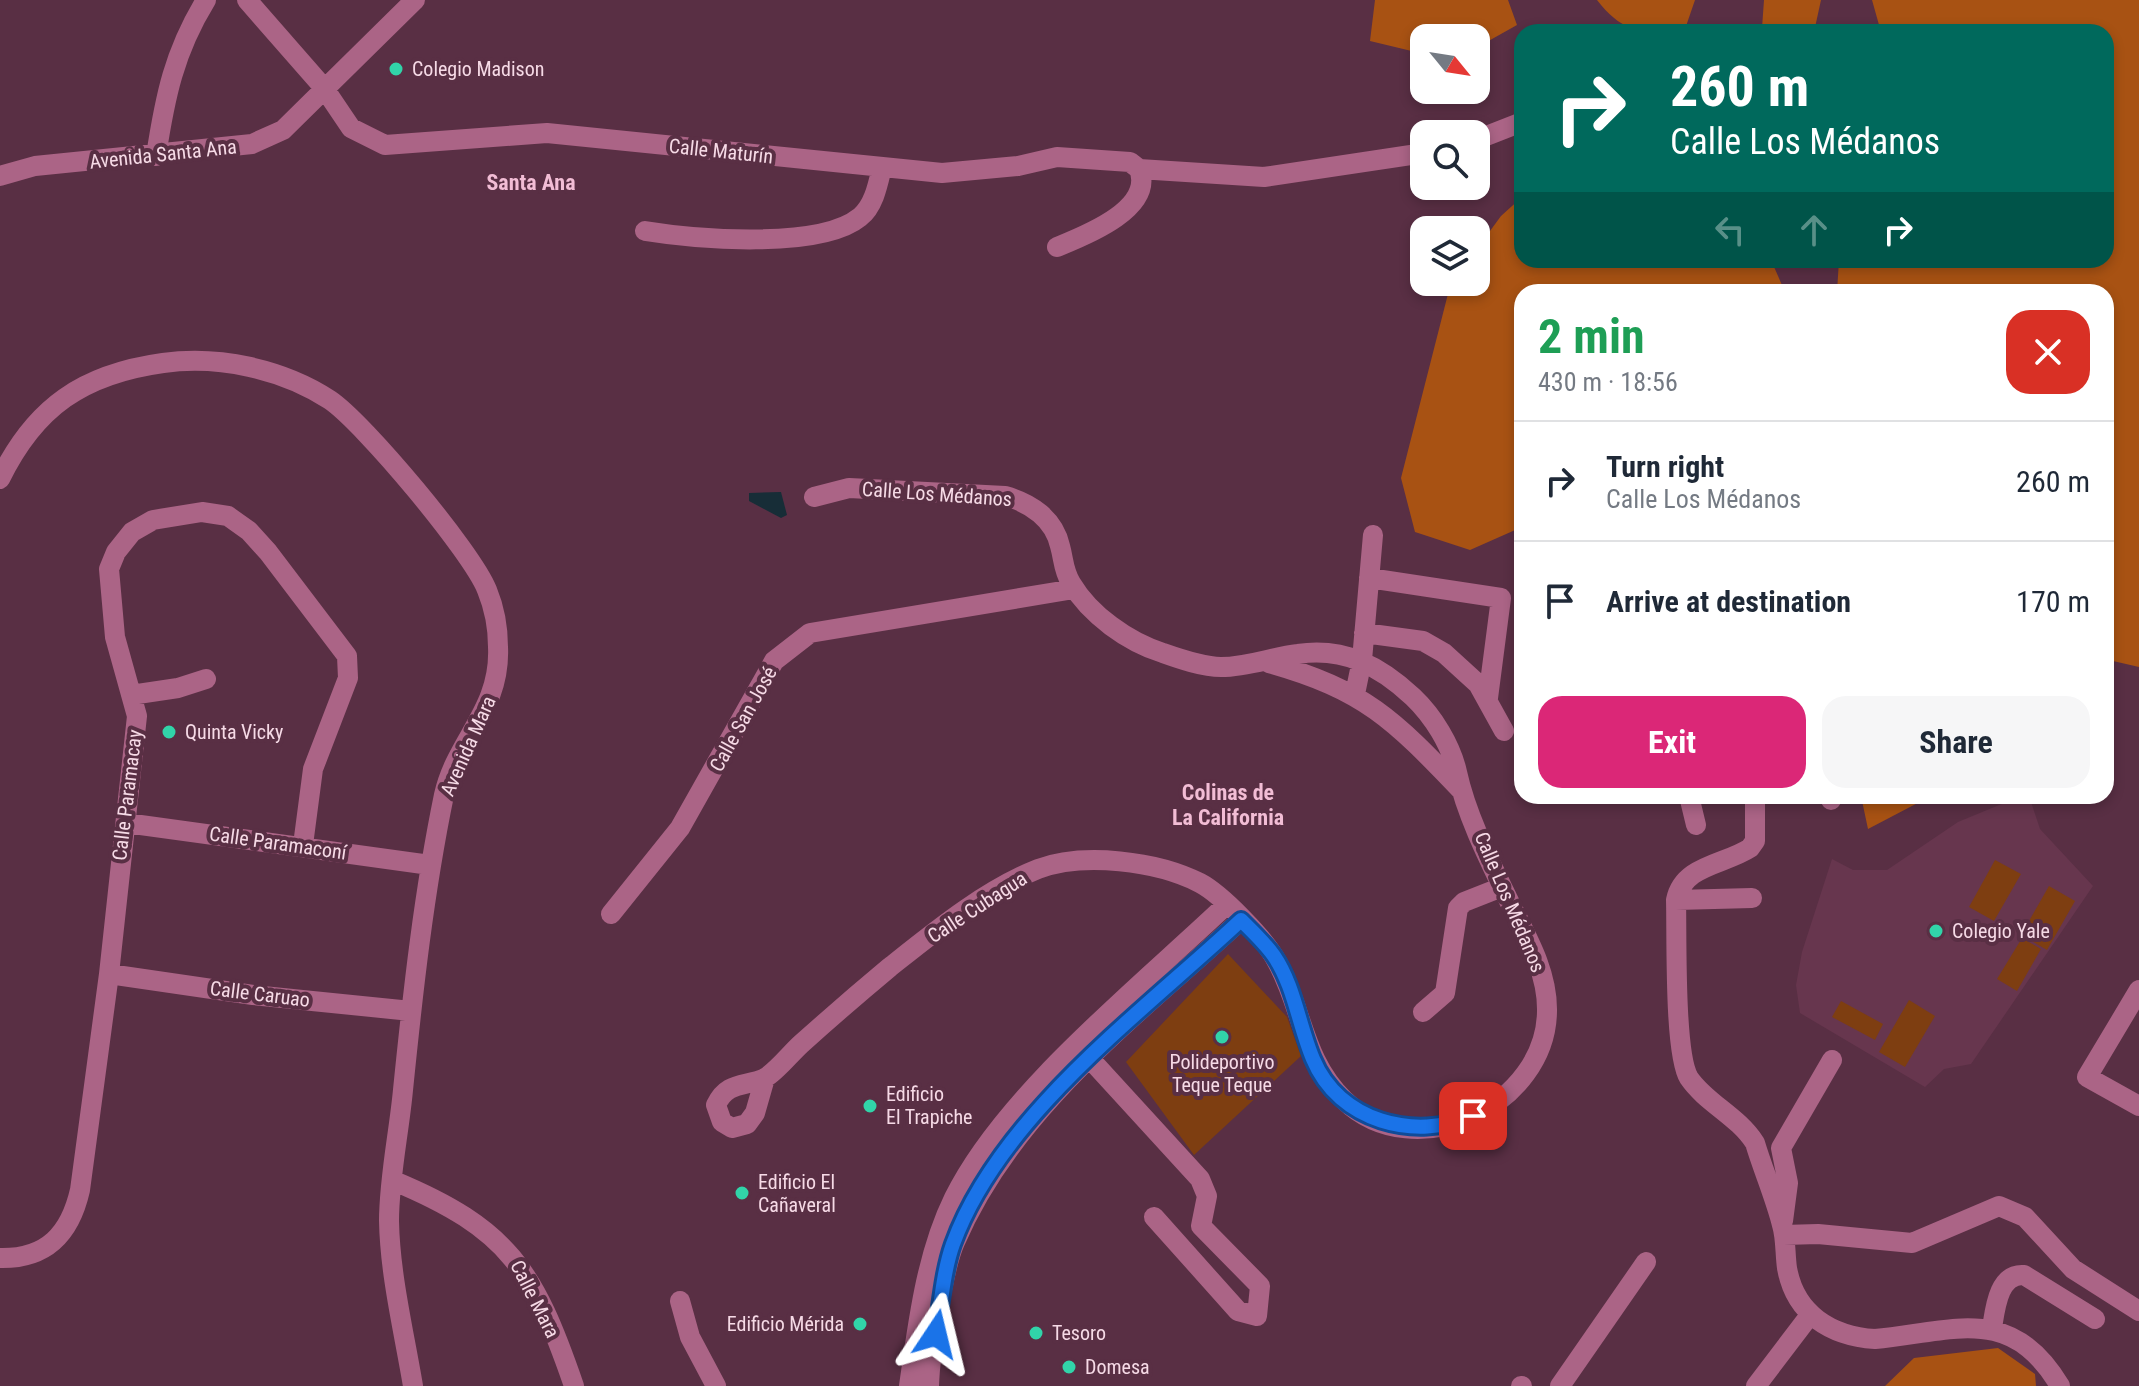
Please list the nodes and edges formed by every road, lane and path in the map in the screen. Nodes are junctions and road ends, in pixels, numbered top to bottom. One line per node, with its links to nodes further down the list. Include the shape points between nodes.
1 (206, 0): 8 (street, via 165,90)
2 (247, 0): 4 (street, Calle Maturín)
3 (415, 0): 4 (street, Avenida Santa Ana)
4 (324, 88): 8 (street, Avenida Santa Ana, via 283,130 252,144); 9 (street, Calle Maturín, via 351,128 385,145 547,133)
5 (1514, 125): 6 (street)
6 (1490, 135)
7 (1410, 155): 10 (street, Calle Maturín, via 1264,177)
8 (156, 156): 11 (street, Avenida Santa Ana, via 35,166)
9 (882, 167): 10 (street, Calle Maturín, via 942,173 1057,157 1130,162); 12 (street, via 870,204 859,218 835,229 724,239)
10 (1139, 169): 13 (street, via 1142,177 1134,203 1095,232)
11 (0, 176)
12 (645, 231)
13 (1057, 247)
14 (0, 479): 33 (street, Avenida Mara, via 13,452 53,404 77,388 135,367 170,361 227,363 285,379 332,401 451,536 487,590 495,619 497,678 489,706 445,790)
15 (814, 497): 18 (street, Calle Los Médanos, via 849,488 1022,501 1056,532 1063,568)
16 (1373, 535): 17 (street)
17 (1369, 578): 19 (street); 25 (street, via 1501,598)
18 (1074, 589): 21 (street, Calle Los Médanos, via 1103,621 1159,652 1217,667); 38 (street, Calle San José, via 810,633 790,646 774,661 680,828)
19 (1364, 633): 20 (street); 25 (street, via 1423,641 1463,668)
20 (1362, 660): 21 (street, Calle Los Médanos, via 1296,654); 23 (street); 27 (street, Calle Los Médanos, via 1391,677 1421,705 1452,752)
21 (1269, 663): 23 (street, Calle Los Médanos)
22 (206, 679): 24 (street)
23 (1355, 694): 27 (street, Calle Los Médanos, via 1389,717)
24 (131, 695): 30 (street, Calle Paramacay, via 137,716); 32 (street, Calle Paramacay, via 111,600 109,569 116,552 132,532 153,520 202,512 228,516 268,552 347,656 348,678 313,769)
25 (1488, 698): 26 (street)
26 (1504, 731)
27 (1461, 790): 34 (street, Calle Los Médanos)
28 (1691, 804): 31 (street)
29 (1755, 804): 36 (street, via 1755,841 1750,848 1692,873 1679,887)
30 (126, 823): 32 (street, Calle Paramaconí); 39 (street, Calle Paramacay)
31 (1696, 825)
32 (303, 845): 33 (street, Calle Paramaconí)
33 (430, 865): 41 (street, Avenida Mara)
34 (1502, 887): 37 (street, Calle Los Médanos, via 1542,970 1548,1012 1538,1051 1518,1085 1491,1108 1455,1124 1425,1129 1371,1118 1347,1104 1314,1062 1275,957); 42 (street, via 1458,908 1445,993)
35 (1752, 898): 36 (street)
36 (1676, 900): 49 (street, via 1682,1063 1697,1088 1755,1143)
37 (1233, 912): 43 (street); 45 (street, Calle Cubagua, via 1205,885 1151,868 1085,858 1034,871 999,888 902,957)
38 (611, 914)
39 (109, 974): 41 (street, Calle Caruao); 50 (street, Calle Paramacay, via 76,1208 60,1238 47,1249)
40 (2139, 990): 46 (street, via 2087,1077)
41 (411, 1011): 47 (street, Avenida Mara)
42 (1423, 1012)
43 (1084, 1052): 48 (street, via 1200,1179 1207,1196 1201,1226 1260,1286 1257,1316 1238,1311); 57 (street, via 986,1181 953,1245)
44 (1832, 1060): 49 (street, via 1781,1148 1788,1183)
45 (765, 1078)
46 (2139, 1106)
47 (394, 1181): 58 (street, Avenida Mara, via 391,1244); 59 (street, Calle Mara, via 463,1216 509,1250 539,1298)
48 (1154, 1217)
49 (1783, 1230): 53 (street, via 1912,1243 1999,1206 2025,1217 2073,1269); 54 (street, via 1787,1271)
50 (0, 1258)
51 (1646, 1262): 61 (street)
52 (680, 1301): 60 (street, via 690,1337)
53 (2139, 1311)
54 (1810, 1315): 56 (street, via 1841,1334 1875,1339); 62 (street)
55 (2095, 1319): 56 (street, via 2017,1275 2000,1293)
56 (1992, 1328): 63 (street, via 2035,1350)
57 (919, 1383)
58 (413, 1386)
59 (574, 1386)
60 (716, 1386)
61 (1560, 1386)
62 (1756, 1386)
63 (2060, 1386)

